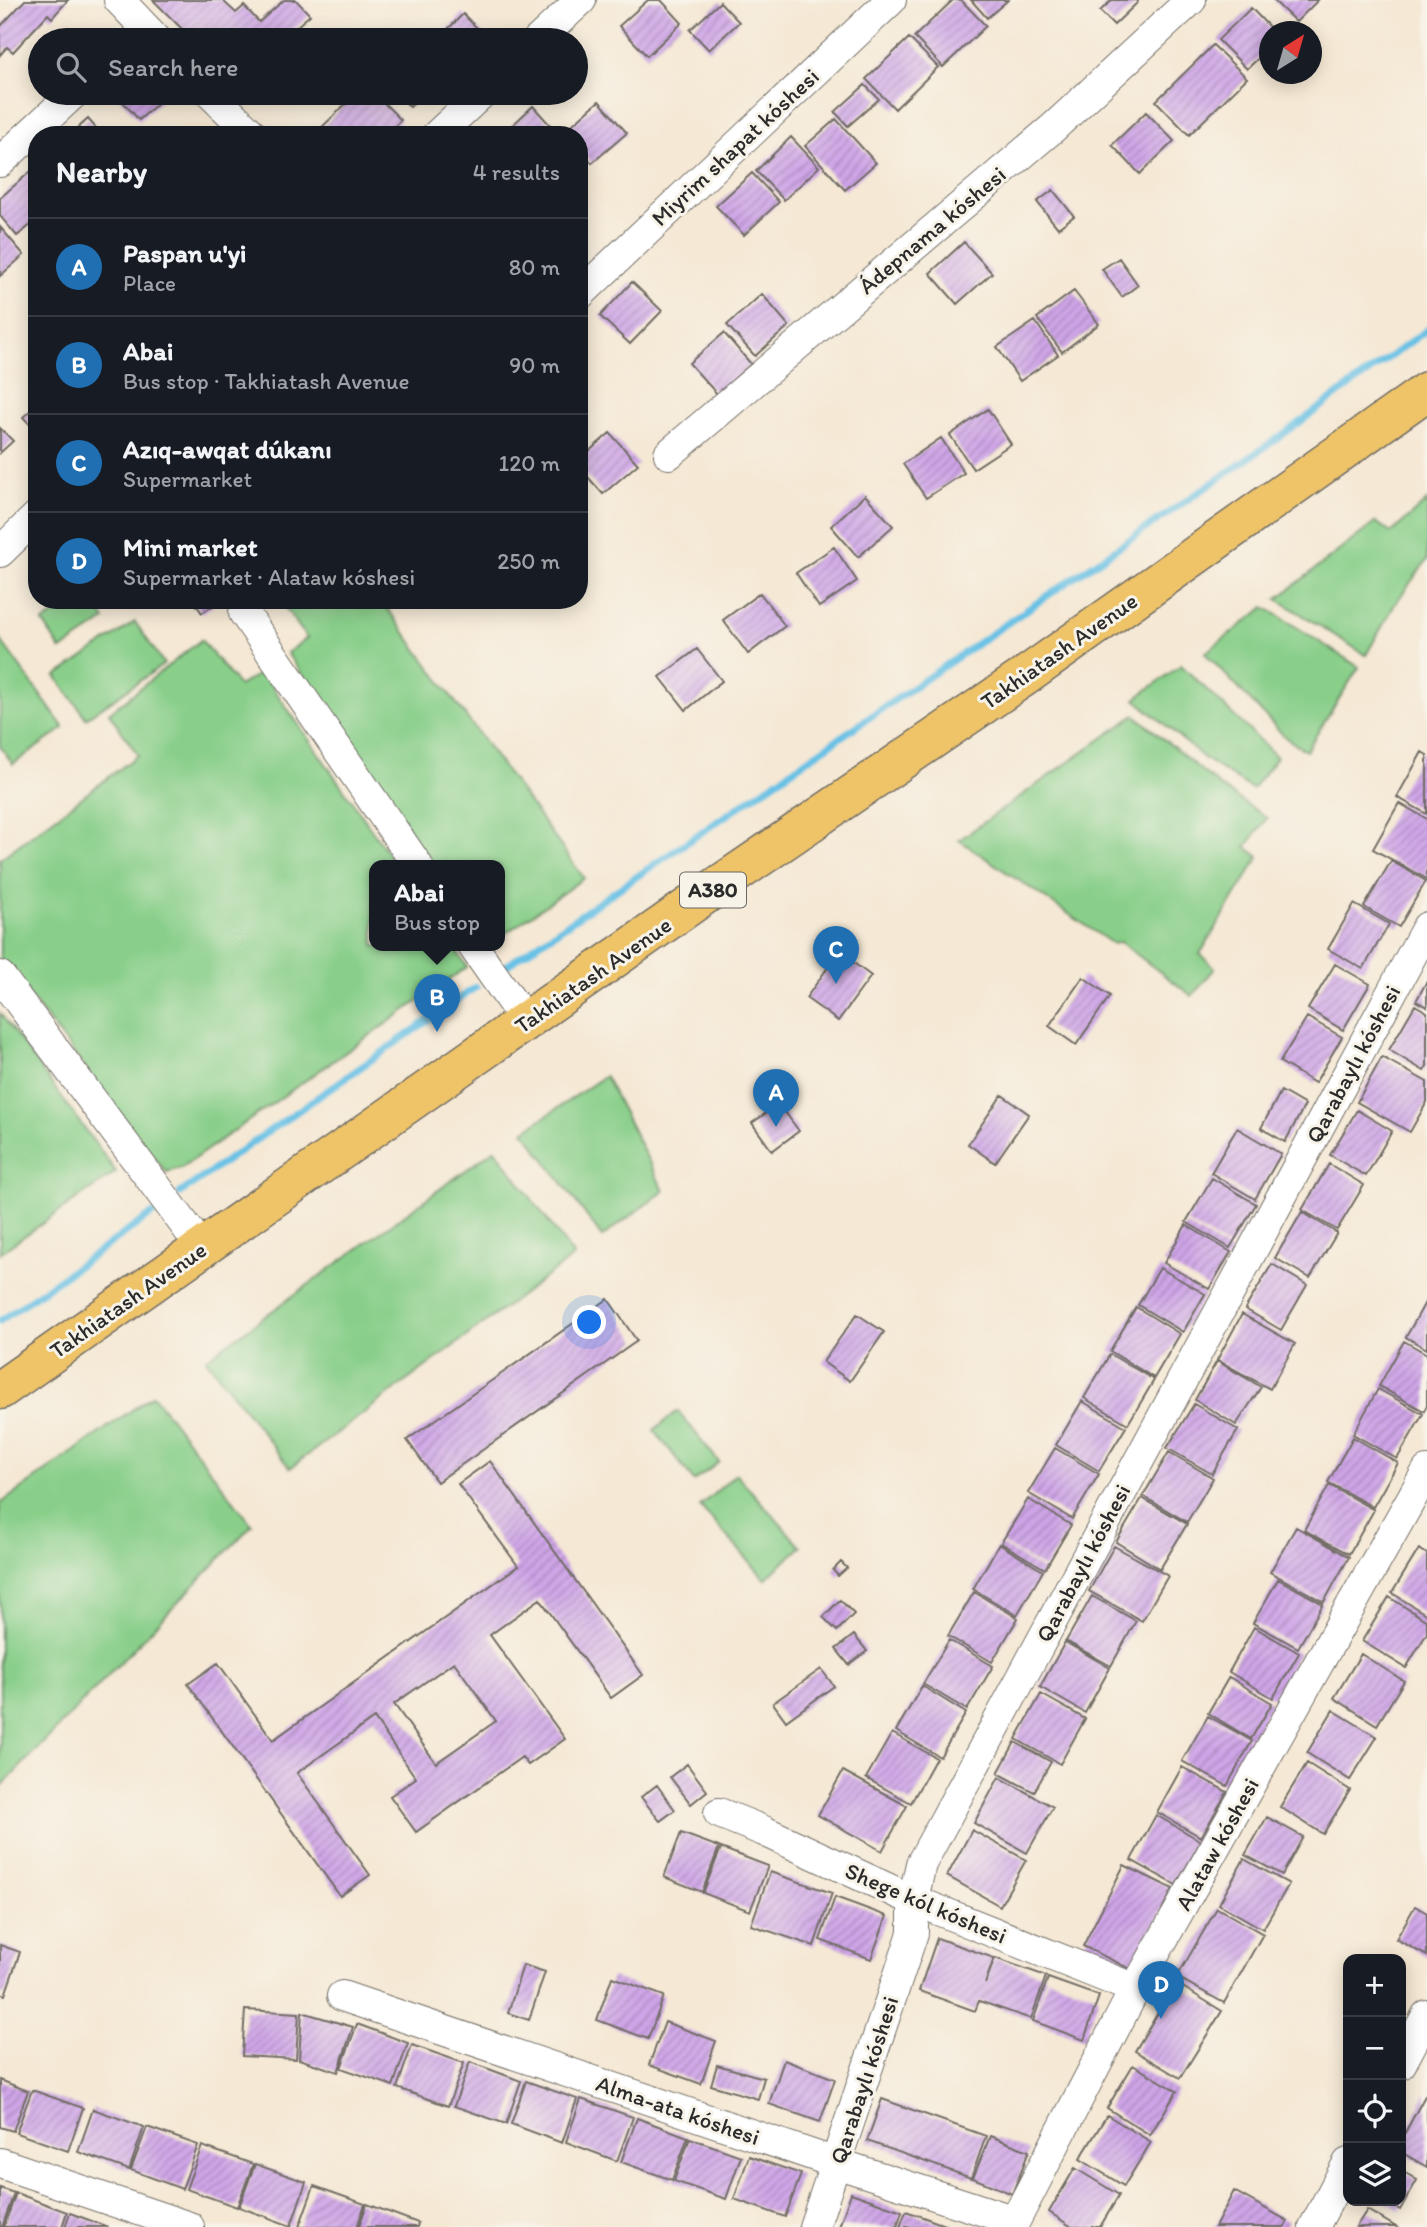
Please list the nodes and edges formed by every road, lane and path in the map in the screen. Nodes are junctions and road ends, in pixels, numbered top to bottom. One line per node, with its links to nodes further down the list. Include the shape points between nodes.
1 (119, 0): 5 (street)
2 (581, 0): 6 (street)
3 (891, 0): 15 (street, Miyrim shapat kóshesi)
4 (1191, 0): 17 (street, Ádepnama kóshesi, via 1054,127)
5 (138, 28)
6 (551, 28)
7 (61, 105): 10 (street)
8 (222, 105): 11 (street)
9 (469, 105): 12 (street)
10 (39, 126)
11 (244, 126)
12 (447, 126)
13 (28, 136): 14 (street)
14 (0, 162)
15 (588, 286)
16 (1427, 391): 25 (highway, Takhiatash Avenue / A380)
17 (669, 454)
18 (28, 525): 19 (street)
19 (0, 552)
20 (244, 613): 21 (street)
21 (414, 860)
22 (1427, 927): 30 (street, Qarabaylı kóshesi, via 921,1864)
23 (476, 951): 25 (street)
24 (0, 976): 26 (street)
25 (526, 1022): 26 (highway, Takhiatash Avenue / A380)
26 (202, 1248): 27 (highway, Takhiatash Avenue / A380)
27 (0, 1390)
28 (1427, 1471): 31 (street, Alataw kóshesi)
29 (719, 1813): 30 (street, Shege kól kóshesi)
30 (913, 1900): 31 (street, Shege kól kóshesi); 36 (street, Qarabaylı kóshesi, via 913,1933)
31 (1135, 1989): 38 (street, Alataw kóshesi)
32 (342, 1996): 36 (street, Alma-ata kóshesi)
33 (1427, 2015): 34 (street)
34 (1406, 2055)
35 (0, 2163): 39 (street)
36 (836, 2163): 38 (street, Alma-ata kóshesi); 40 (street, Qarabaylı kóshesi)
37 (1343, 2172): 41 (street)
38 (1015, 2221)
39 (189, 2227)
40 (814, 2227)
41 (1314, 2227)

